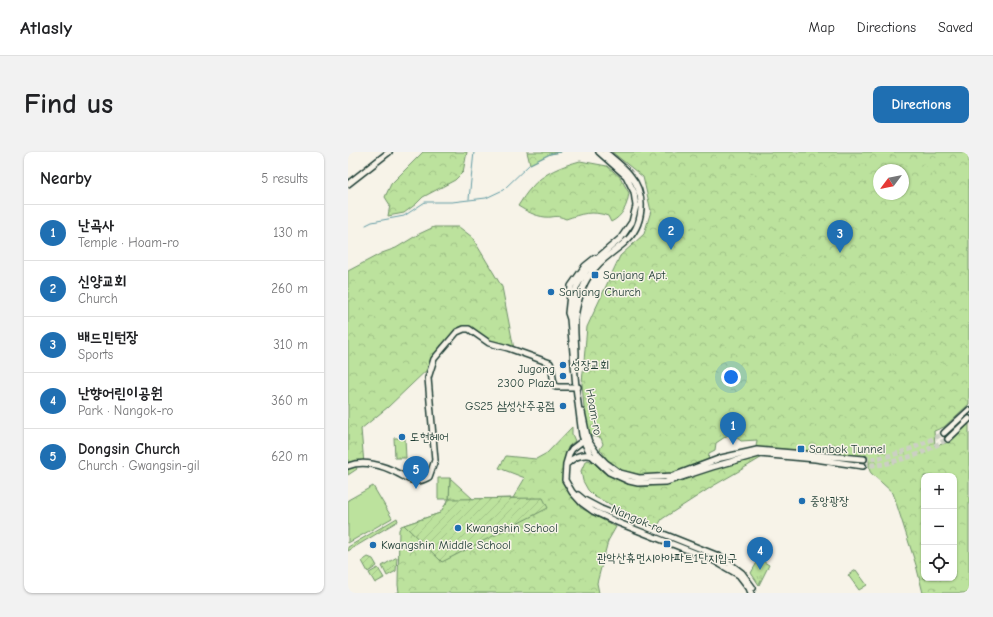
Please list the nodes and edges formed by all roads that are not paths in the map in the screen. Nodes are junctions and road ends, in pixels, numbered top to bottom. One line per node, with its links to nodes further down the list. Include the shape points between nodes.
1 (383, 152): 5 (main road)
2 (389, 152): 6 (main road)
3 (599, 152): 7 (main road, via 626,176 634,192 636,206 632,222 621,238 585,266)
4 (605, 152): 8 (main road, Hoam-ro, via 636,183 640,194 640,214 631,235 603,259)
5 (348, 180)
6 (348, 184)
7 (573, 287): 8 (main road); 9 (main road, via 568,314)
8 (582, 289): 9 (main road, Hoam-ro, via 575,318)
9 (578, 387): 14 (main road, Hoam-ro); 18 (main road, via 556,387 550,363 489,343 469,329 460,330 434,359 428,378 435,460 429,477 417,481 379,465)
10 (969, 410): 12 (main road)
11 (969, 419): 13 (main road)
12 (944, 433)
13 (948, 439)
14 (586, 441): 15 (main road); 16 (main road, Hoam-ro, via 612,469 639,478 673,476 721,458 757,450); 17 (main road, via 574,452); 20 (main road, Nangok-ro, via 568,454 566,464 566,480 582,504 619,523 713,560 739,575)
15 (593, 456): 17 (main road, via 580,456); 19 (main road, via 609,472 638,483 666,482 712,466 759,454)
16 (864, 460)
17 (568, 463): 21 (main road, Nangok-ro, via 570,483 584,500 721,557 742,573)
18 (348, 466)
19 (863, 466)
20 (751, 593)
21 (755, 593)

